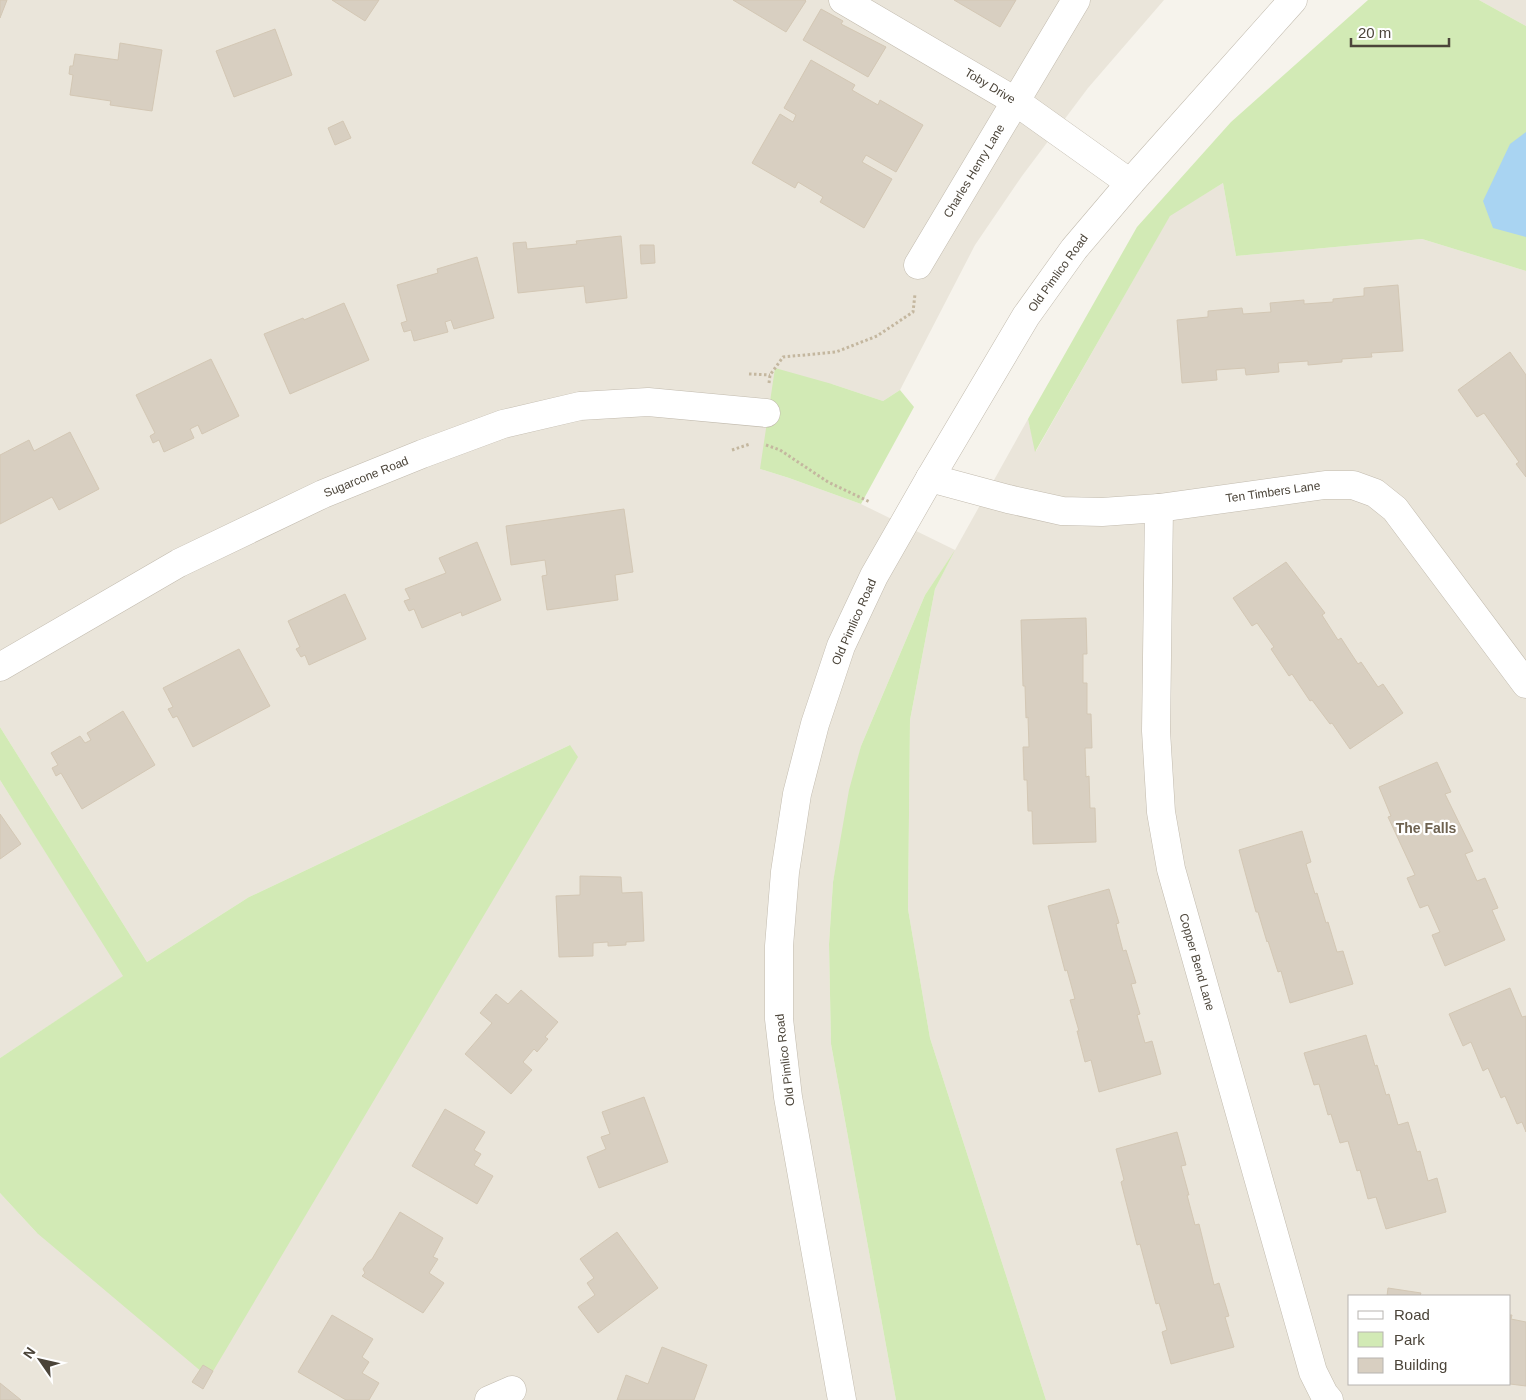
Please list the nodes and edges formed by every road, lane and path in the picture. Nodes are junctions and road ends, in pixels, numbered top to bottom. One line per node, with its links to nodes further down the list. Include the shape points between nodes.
1 (843, 0): 4 (street, Toby Drive)
2 (1076, 0): 4 (street, Charles Henry Lane)
3 (1293, 0): 5 (street, Old Pimlico Road)
4 (1016, 100): 5 (street, Toby Drive); 6 (street, Charles Henry Lane)
5 (1130, 182): 12 (street, Old Pimlico Road, via 1074,249 1026,316)
6 (918, 265): 8 (path, via 913,312 878,336 836,352 783,356)
7 (749, 374): 8 (path)
8 (770, 375): 9 (path)
9 (766, 413): 10 (path); 15 (street, Sugarcone Road, via 648,402 580,406 503,424 323,494 188,559)
10 (756, 442): 11 (path); 13 (path, via 780,450 828,482)
11 (732, 450)
12 (930, 478): 14 (street, Ten Timbers Lane, via 1062,511); 17 (street, Old Pimlico Road, via 874,576 841,646 815,724 797,794 785,872 778,1019 788,1096)
13 (870, 502)
14 (1159, 508): 16 (street, Ten Timbers Lane, via 1325,485 1353,485 1375,493 1395,509); 18 (street, Copper Bend Lane, via 1156,731 1161,812 1171,868 1313,1372)
15 (0, 667)
16 (1526, 684)
17 (842, 1400)
18 (1329, 1400)

